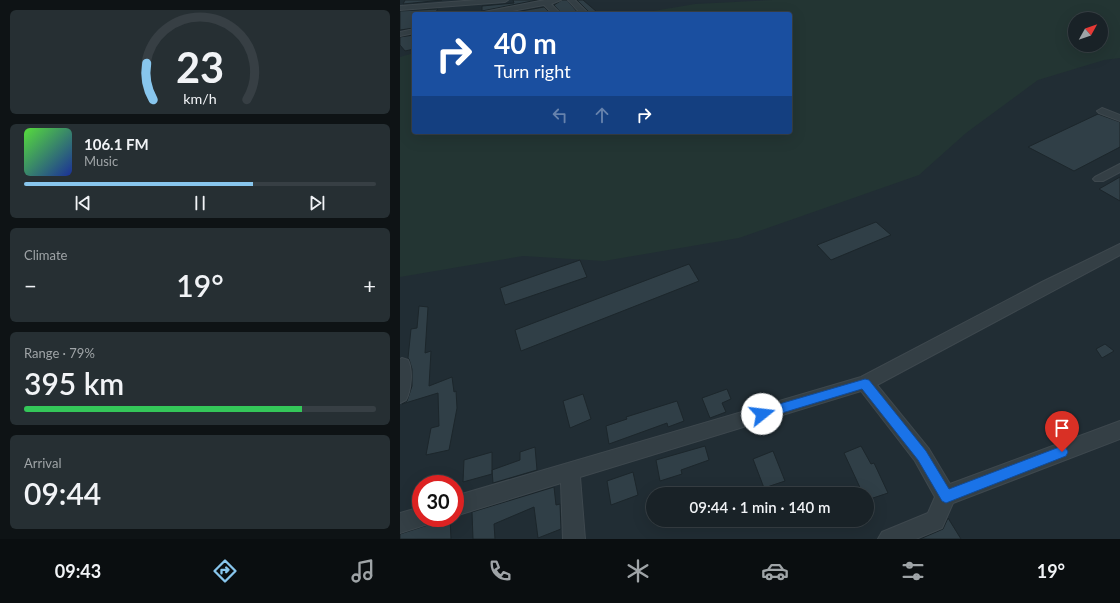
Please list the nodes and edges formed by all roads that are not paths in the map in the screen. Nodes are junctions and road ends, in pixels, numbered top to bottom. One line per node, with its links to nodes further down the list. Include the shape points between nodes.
1 (402, 0): 10 (street)
2 (505, 0): 6 (street)
3 (511, 0): 12 (street)
4 (558, 0): 8 (street)
5 (571, 0): 17 (street)
6 (485, 1): 7 (street); 14 (street)
7 (454, 2): 9 (street); 13 (street)
8 (540, 2): 12 (street); 16 (street)
9 (426, 3): 11 (street)
10 (400, 4)
11 (400, 8)
12 (509, 9): 15 (street)
13 (452, 12)
14 (483, 12)
15 (493, 12)
16 (554, 12)
17 (583, 12)
18 (412, 24): 19 (street)
19 (400, 25)
20 (412, 31): 21 (street)
21 (400, 34)
22 (1102, 111): 23 (street)
23 (1120, 118)
24 (1120, 167): 25 (street)
25 (1099, 179)
26 (1120, 249): 28 (street)
27 (402, 366): 29 (street)
28 (865, 383): 31 (street); 32 (street, via 922,456)
29 (400, 395)
30 (1120, 430): 32 (street)
31 (570, 471): 33 (street); 36 (street)
32 (946, 496): 37 (street, via 935,521)
33 (464, 503)
34 (412, 520): 35 (street)
35 (400, 524)
36 (574, 539)
37 (889, 539)

